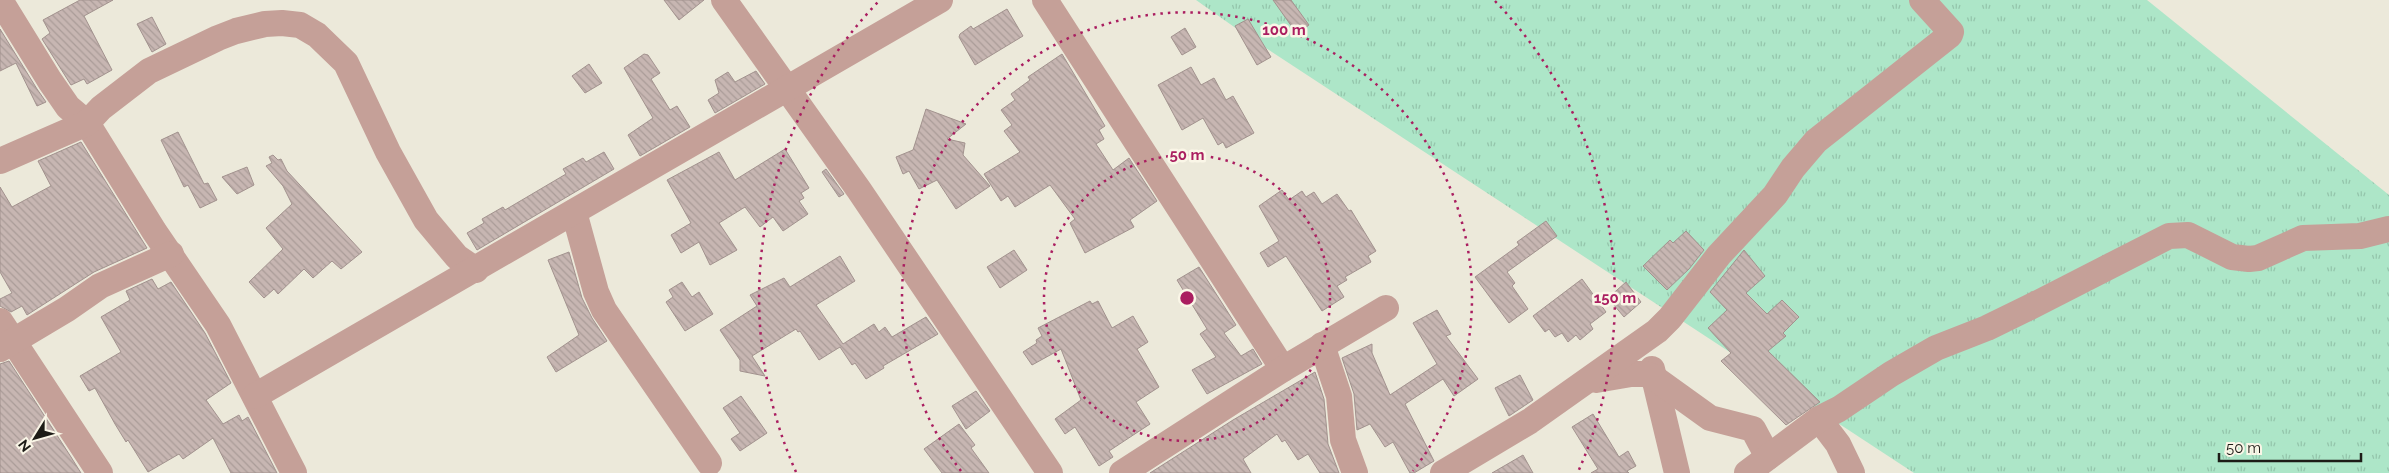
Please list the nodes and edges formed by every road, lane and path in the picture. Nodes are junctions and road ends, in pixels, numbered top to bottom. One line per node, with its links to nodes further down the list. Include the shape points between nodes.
1 (0, 0): 7 (street, via 68,107)
2 (724, 0): 6 (street)
3 (940, 0): 6 (street)
4 (1045, 0): 17 (street)
5 (1922, 0): 14 (street, via 1949,29 1947,38 1816,141 1775,195 1719,255)
6 (786, 88): 9 (street); 27 (street, via 859,190)
7 (87, 123): 8 (street); 11 (street); 12 (street, via 149,71 186,53 236,31 282,23 300,24 346,63 388,152 426,220 457,257)
8 (0, 161)
9 (574, 212): 12 (street); 23 (street, via 604,310)
10 (2389, 228): 21 (street, via 2360,236 2303,238 2249,259 2232,257 2188,235 2169,236 2013,316 1936,348)
11 (170, 254): 15 (street, via 100,286); 20 (street, via 218,325)
12 (476, 270): 20 (street)
13 (1386, 308): 16 (street)
14 (1657, 332): 18 (street); 19 (street)
15 (5, 337): 25 (street)
16 (1322, 345): 17 (street); 29 (street, via 1339,396 1344,440)
17 (1283, 369): 28 (street)
18 (1653, 377): 19 (street, via 1631,374); 22 (street, via 1710,418 1753,429); 31 (street)
19 (1582, 383): 24 (street)
20 (255, 396): 26 (street)
21 (1819, 419): 22 (street); 33 (street, via 1838,444)
22 (1768, 457): 32 (street)
23 (709, 463)
24 (1478, 464): 30 (street)
25 (100, 473)
26 (294, 473)
27 (1050, 473)
28 (1122, 473)
29 (1355, 473)
30 (1443, 473)
31 (1677, 473)
32 (1747, 473)
33 (1852, 473)

